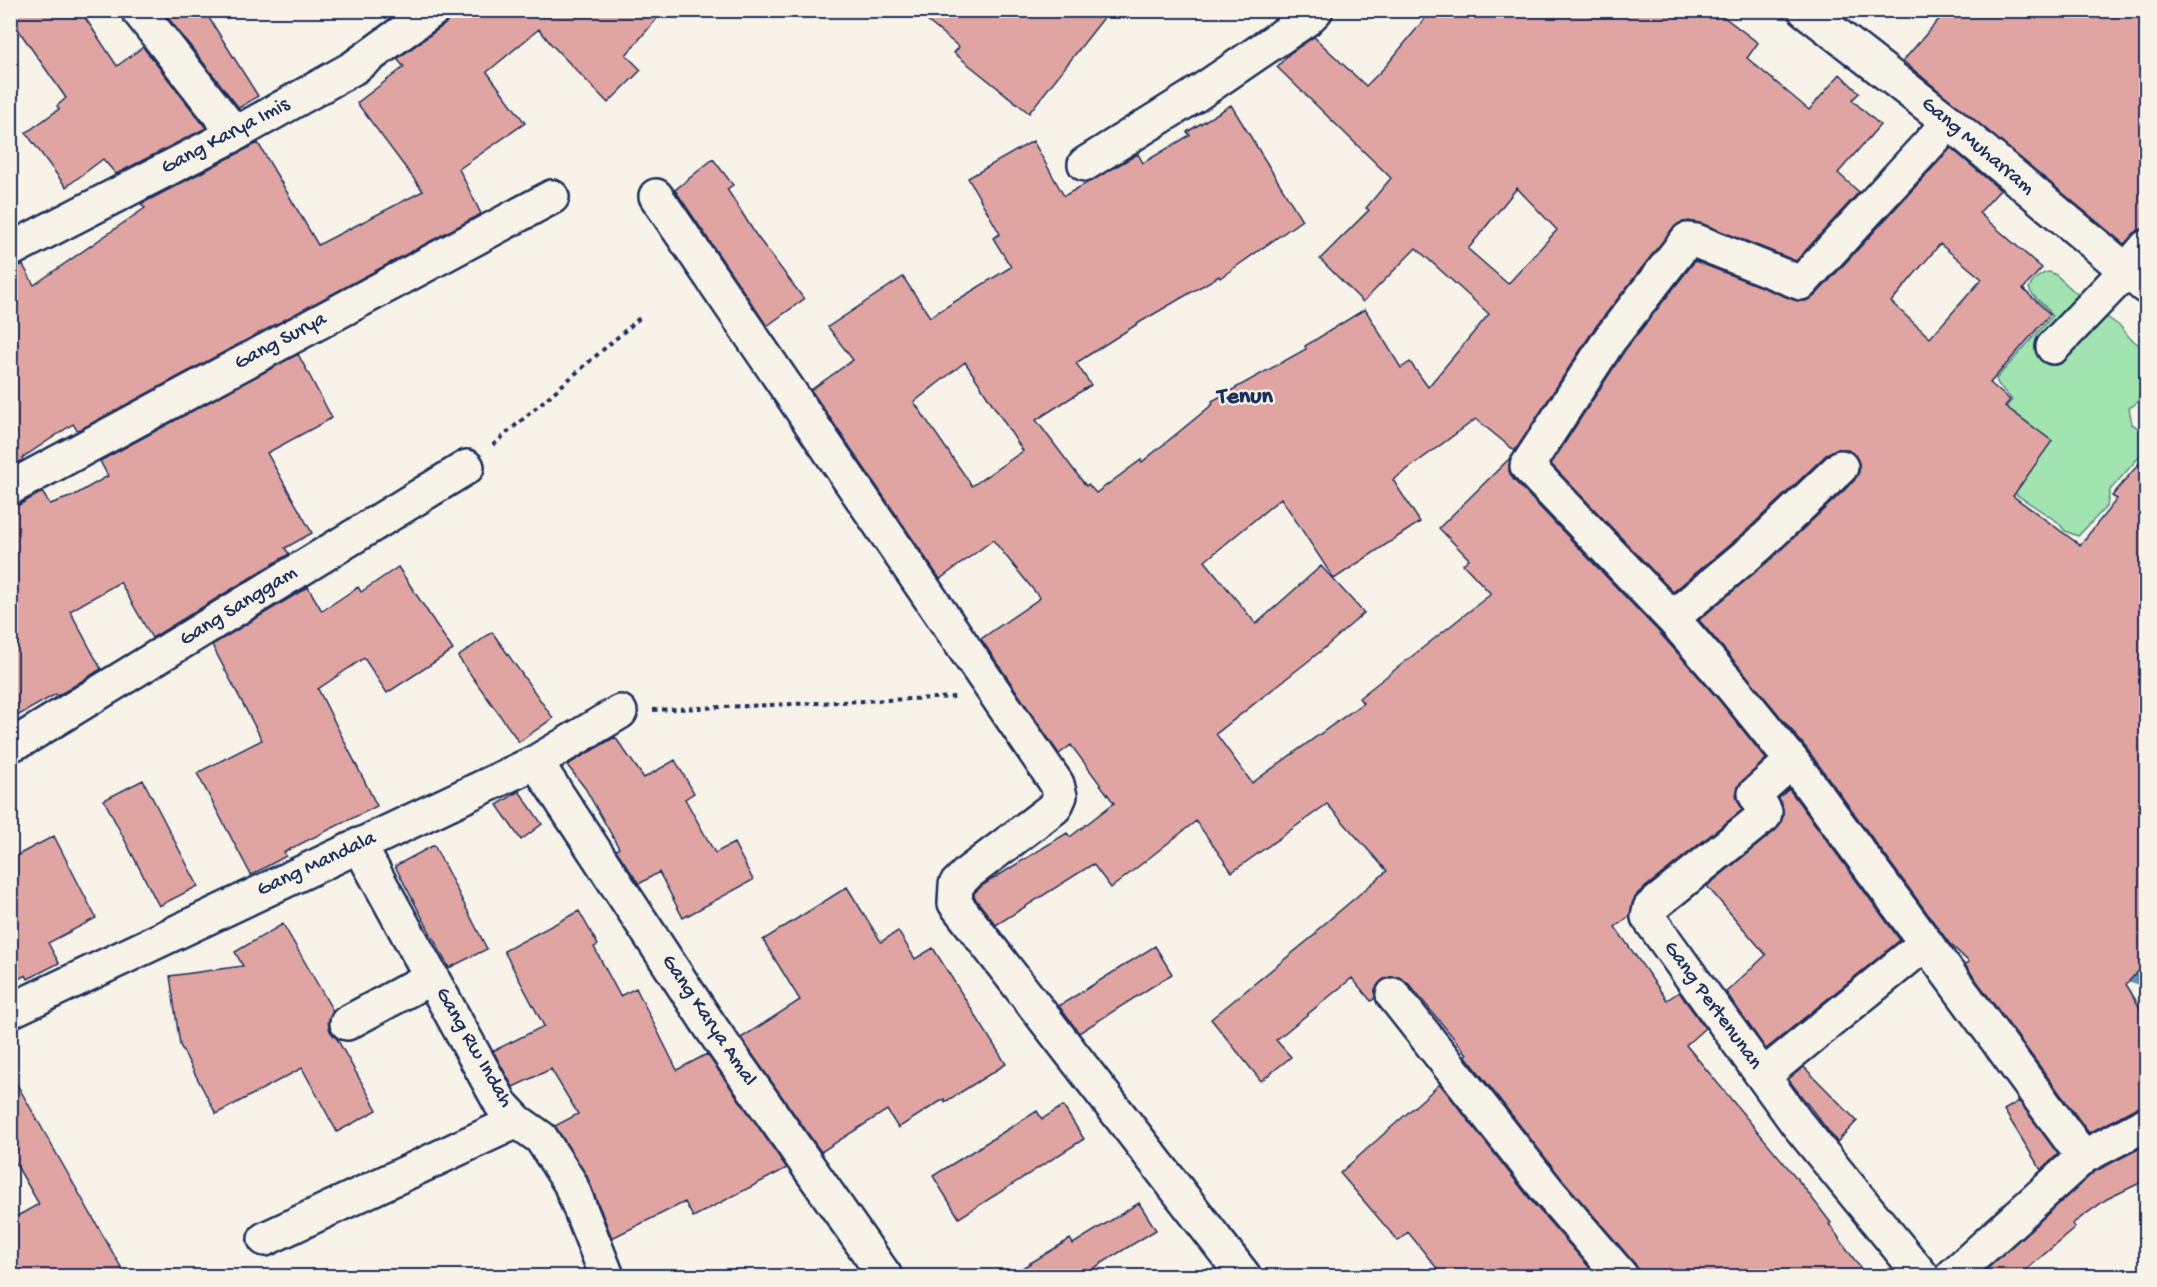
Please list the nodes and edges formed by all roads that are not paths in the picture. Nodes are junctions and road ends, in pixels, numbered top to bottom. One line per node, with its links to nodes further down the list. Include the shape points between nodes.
1 (138, 10): 6 (street)
2 (433, 10): 6 (street, Gang Karya Imis, via 353,68)
3 (1316, 10): 7 (street, via 1194,96)
4 (1805, 10): 5 (street, Gang Muharram)
5 (1949, 122): 11 (street, Gang Muharram); 16 (street, via 1801,283 1687,240 1610,339 1527,466)
6 (235, 134): 10 (street, Gang Karya Imis)
7 (1085, 164)
8 (656, 196): 34 (street, via 1057,784 1060,796 1055,807 968,873 956,885 956,903)
9 (552, 197): 15 (street, Gang Surya)
10 (10, 250)
11 (2140, 269): 12 (street)
12 (2053, 346)
13 (467, 467): 18 (street, Gang Sanggam)
14 (1841, 468): 16 (street, via 1759,545)
15 (10, 488)
16 (1672, 618): 19 (street)
17 (620, 712): 20 (street, Gang Mandala)
18 (10, 745)
19 (1792, 761): 22 (street); 27 (street, Gang Pertenunan, via 1755,794 1764,816 1648,912 1650,922)
20 (536, 762): 21 (street, Gang Mandala); 33 (street, Gang Karya Amal, via 710,1026)
21 (359, 845): 23 (street, Gang Rw Indah); 25 (street, Gang Mandala)
22 (1926, 943): 27 (street); 30 (street)
23 (432, 977): 26 (street); 28 (street, Gang Rw Indah, via 501,1104)
24 (1393, 995): 35 (street)
25 (10, 1011)
26 (347, 1023)
27 (1763, 1076): 36 (street, Gang Pertenunan)
28 (517, 1121): 31 (street); 32 (street, Gang Rw Indah, via 541,1138 570,1183)
29 (2146, 1124): 30 (street)
30 (2083, 1157): 37 (street)
31 (265, 1239)
32 (607, 1276)
33 (885, 1276)
34 (1244, 1276)
35 (1620, 1276)
36 (1922, 1276)
37 (1952, 1276)

